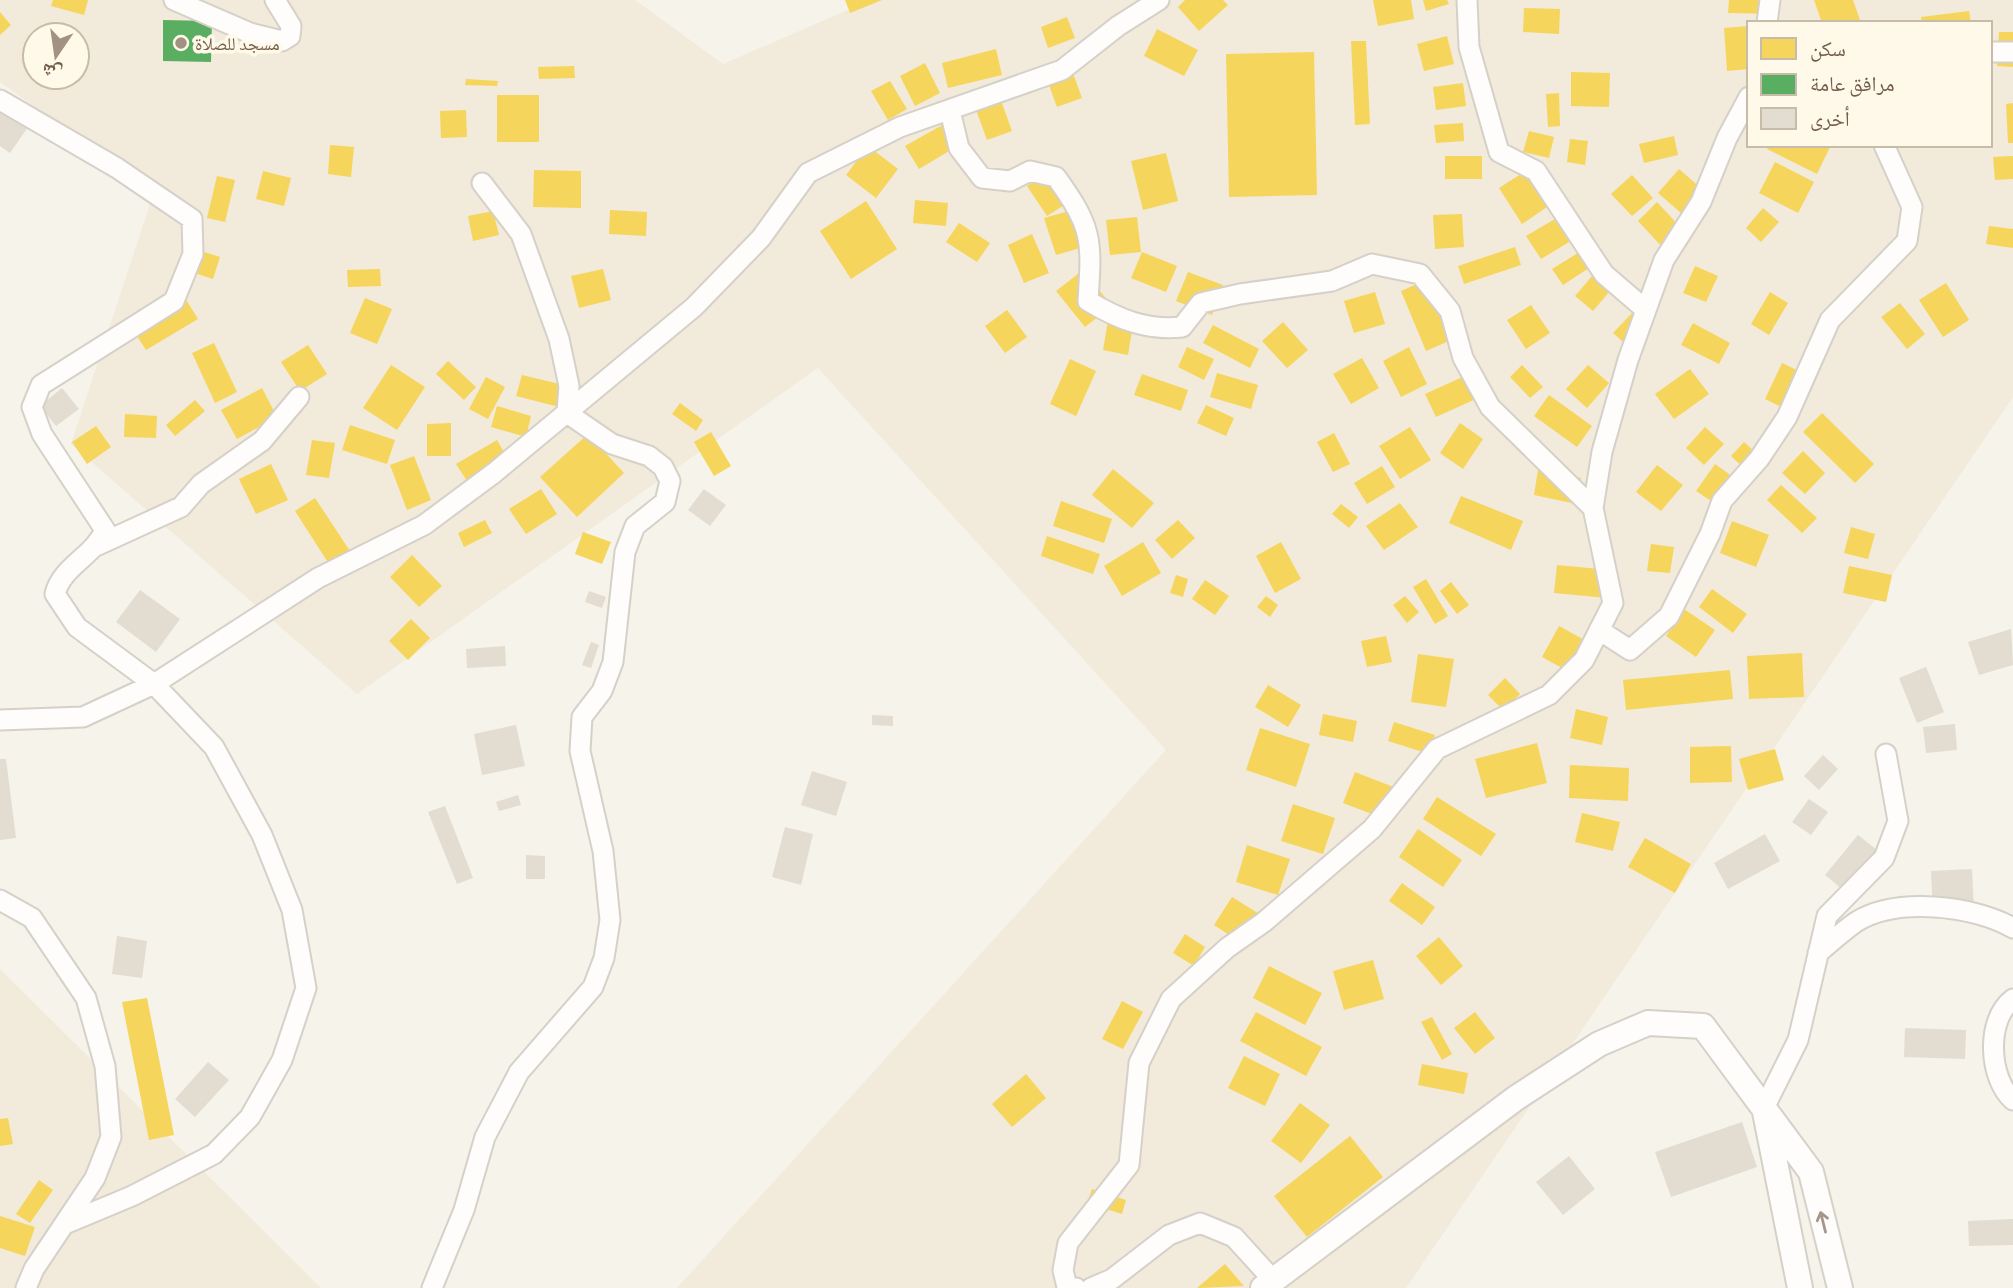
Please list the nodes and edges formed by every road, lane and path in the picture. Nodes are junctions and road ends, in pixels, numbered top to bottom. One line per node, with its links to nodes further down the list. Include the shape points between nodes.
1 (174, 0): 2 (street, via 250,33 282,41 290,36 291,26)
2 (275, 0)
3 (1159, 0): 11 (street, via 1062,70)
4 (1467, 0): 14 (street, via 1469,47 1499,152 1536,171 1604,274)
5 (1770, 0): 6 (street)
6 (1767, 21)
7 (1992, 52): 8 (street)
8 (2013, 52)
9 (0, 100): 18 (street, via 117,167 192,219 193,254 174,301 41,385 32,407 42,434 104,530)
10 (1747, 101): 14 (street, via 1701,202 1664,260)
11 (950, 111): 16 (street, via 900,127 808,173 761,238 694,307); 17 (street, via 959,148 982,178 1010,181 1030,171 1056,177 1078,207 1091,241 1088,301 1119,319 1163,329 1182,327 1202,303 1332,281 1372,264 1420,274 1450,311 1463,358 1490,407)
12 (1885, 147): 19 (street, via 1912,207 1908,241 1830,320 1787,416 1759,459 1722,501 1669,616 1630,650)
13 (482, 183): 16 (street, via 521,234 559,339 569,386)
14 (1646, 310): 17 (street, via 1602,452)
15 (299, 397): 18 (street, via 262,441 201,484 181,507)
16 (567, 413): 20 (street, via 424,525 318,578); 32 (street, via 612,444 649,456 663,467 670,481 665,502 635,526 625,552 613,662 603,691 582,717 580,751 603,851 610,919 604,958 593,987 519,1072 485,1137 464,1210)
17 (1593, 508): 19 (street, via 1613,603)
18 (98, 545): 20 (street, via 58,580 55,594 77,627)
19 (1599, 630): 33 (street, via 1584,660 1549,695 1437,749 1372,830 1171,999 1139,1063 1129,1165 1068,1243 1063,1270 1067,1287)
20 (154, 684): 21 (street, via 83,717); 29 (street, via 214,747 262,835 292,910 306,988 282,1060 250,1117 214,1154)
21 (0, 720)
22 (1886, 754): 25 (street, via 1898,821 1884,858 1826,916)
23 (0, 900): 29 (street, via 32,918 86,998 105,1066 111,1137 96,1178)
24 (2013, 928): 25 (street, via 1957,910 1898,906 1857,921)
25 (1818, 953): 28 (street, via 1798,1040)
26 (2013, 999): 27 (street, via 1997,1026 1993,1056 2006,1094)
27 (2013, 1100)
28 (1764, 1108): 30 (street, via 1703,1026 1648,1023 1599,1044 1516,1098); 35 (street); 36 (street, one-way to 28, via 1811,1172)
29 (65, 1224): 31 (street)
30 (1268, 1284): 34 (street, via 1234,1237 1199,1223 1169,1235 1112,1279)
31 (26, 1288)
32 (432, 1288)
33 (1076, 1288)
34 (1091, 1288)
35 (1800, 1288)
36 (1840, 1288)

